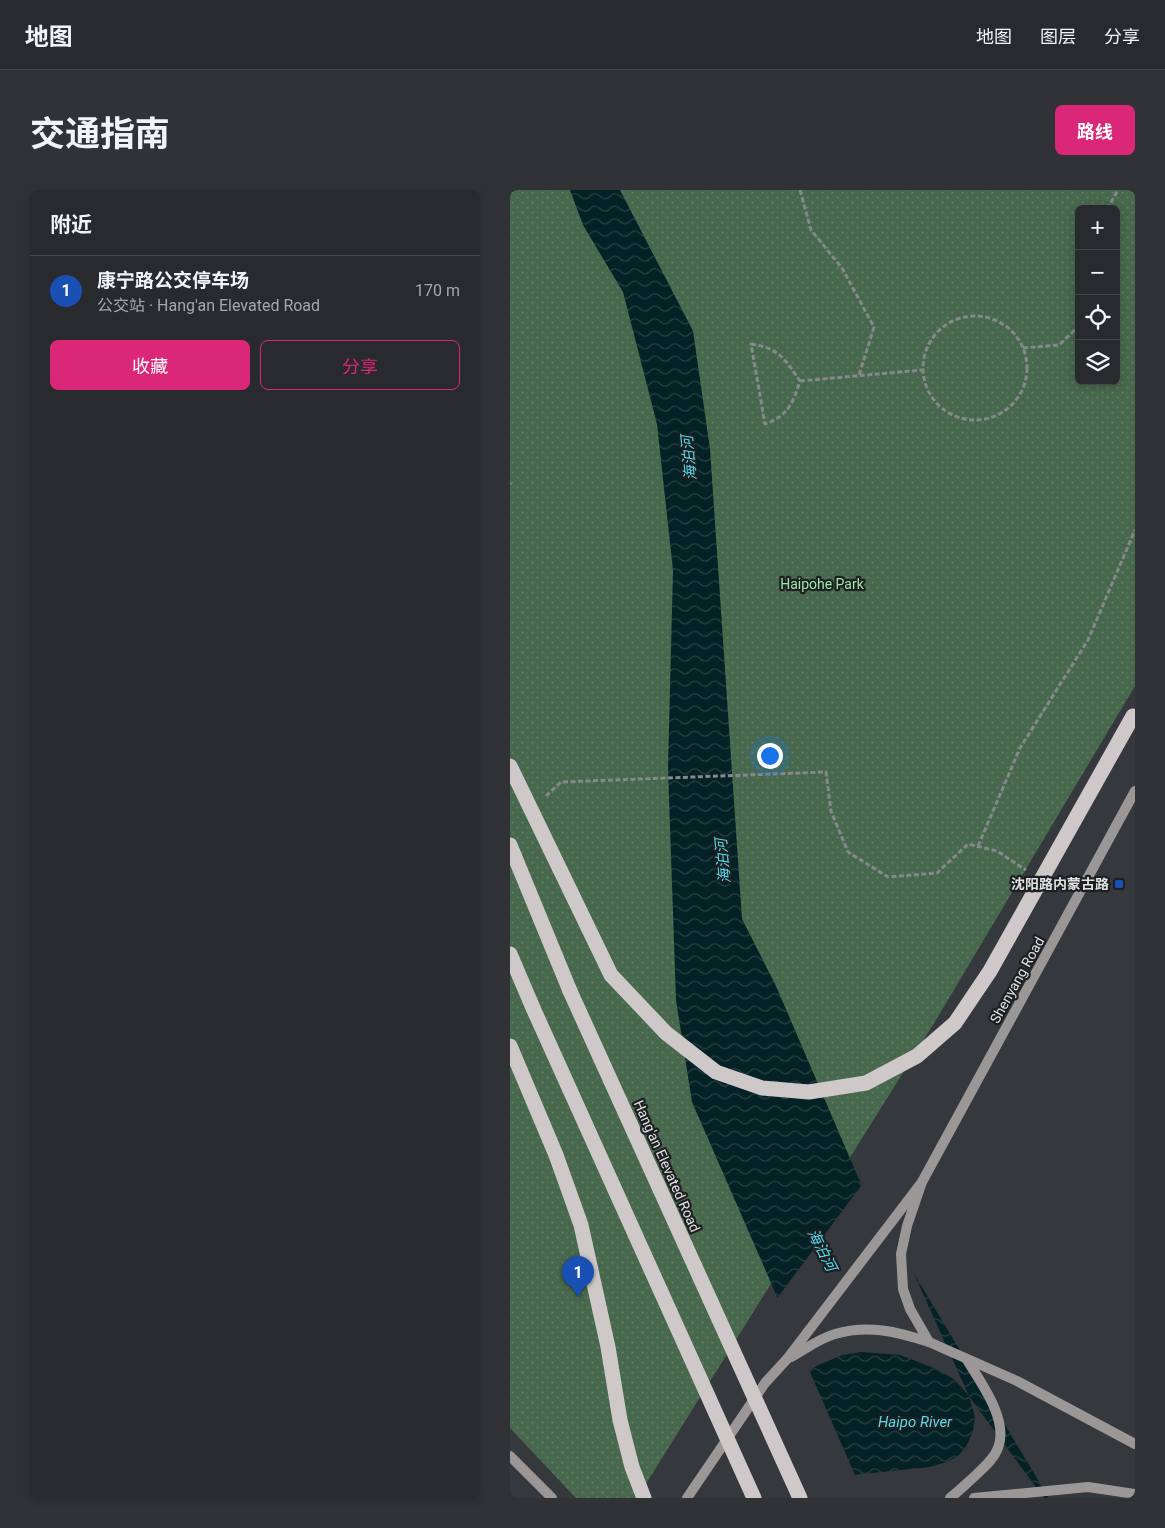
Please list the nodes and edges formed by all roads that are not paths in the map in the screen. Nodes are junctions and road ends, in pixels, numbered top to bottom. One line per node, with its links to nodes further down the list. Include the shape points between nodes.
1 (1134, 714): 2 (highway, bridge, via 990,971 955,1023 917,1056 866,1083 809,1092 762,1088 716,1072 666,1032 611,975)
2 (510, 766)
3 (1135, 790): 7 (main road, Shenyang Road)
4 (510, 845): 20 (highway, Hang'an Elevated Road, bridge, via 570,992)
5 (510, 954): 19 (highway, bridge)
6 (510, 1046): 16 (highway, via 556,1155 581,1225 608,1347 620,1420)
7 (922, 1182): 8 (main road, bridge, via 901,1254 903,1289 910,1310); 9 (main road, bridge)
8 (929, 1342): 9 (main road, bridge, via 897,1332 857,1330 833,1334); 10 (main road)
9 (787, 1359): 13 (main road, via 765,1383)
10 (967, 1360): 11 (main road, via 1017,1381); 21 (main road, bridge, via 991,1400 1001,1434 998,1449 989,1462)
11 (1135, 1444)
12 (510, 1456): 15 (main road)
13 (693, 1488): 17 (main road); 18 (main road)
14 (1135, 1494): 22 (main road, via 1088,1488)
15 (552, 1498)
16 (644, 1498)
17 (678, 1498)
18 (687, 1498)
19 (754, 1498)
20 (800, 1498)
21 (950, 1498)
22 (974, 1498)

